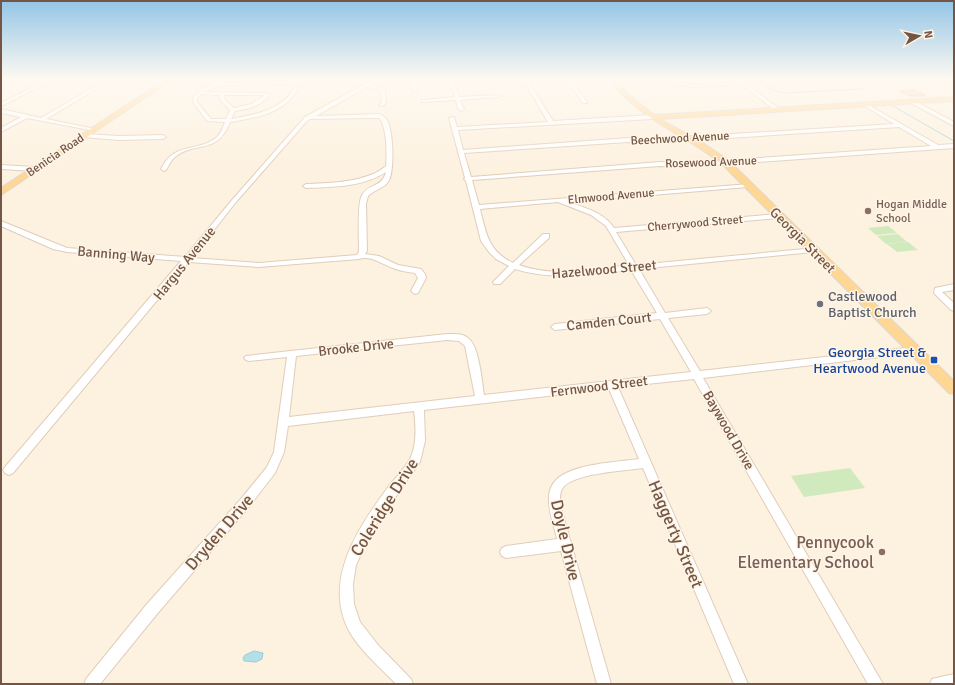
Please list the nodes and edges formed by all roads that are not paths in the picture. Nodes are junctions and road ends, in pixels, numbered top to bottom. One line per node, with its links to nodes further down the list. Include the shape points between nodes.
1 (1, 111): 13 (street)
2 (56, 111): 17 (street)
3 (121, 111): 24 (main road, Benicia Road)
4 (202, 111): 18 (street, via 209,120)
5 (232, 111): 18 (street)
6 (268, 111): 18 (street, via 248,118)
7 (319, 111): 15 (street, Hargus Avenue)
8 (544, 111): 19 (street)
9 (644, 111): 14 (main road, Georgia Street)
10 (761, 111): 14 (main road)
11 (876, 111): 21 (street)
12 (930, 111): 20 (street)
13 (26, 116): 17 (street); 23 (street)
14 (652, 117): 19 (street); 27 (main road, Georgia Street)
15 (306, 118): 33 (street, via 380,116 385,121); 48 (street, Hargus Avenue)
16 (452, 118): 22 (street, Hazelwood Street)
17 (42, 119): 24 (street)
18 (227, 121): 34 (street, via 218,138 179,152 168,160)
19 (551, 123): 22 (street)
20 (954, 124)
21 (899, 125): 27 (street, Beechwood Avenue); 29 (street)
22 (455, 128): 30 (street, Hazelwood Street)
23 (1, 130)
24 (93, 130): 25 (main road, Benicia Road)
25 (84, 136): 26 (street); 35 (main road, Benicia Road)
26 (163, 137)
27 (689, 139): 30 (street, Beechwood Avenue, via 628,140); 31 (main road, Georgia Street)
28 (954, 146): 29 (street, Rosewood Avenue)
29 (938, 147): 31 (street, Rosewood Avenue)
30 (460, 152): 36 (street, Hazelwood Street)
31 (725, 162): 36 (street, Rosewood Avenue, via 660,164); 37 (main road, Georgia Street)
32 (1, 167): 35 (street)
33 (390, 167): 38 (street, via 374,176 359,180); 47 (street, via 385,182 365,196 364,251)
34 (164, 169)
35 (34, 170): 39 (main road, Benicia Road)
36 (467, 179): 41 (street, Hazelwood Street)
37 (748, 185): 40 (street, Elmwood Avenue); 42 (main road, Georgia Street)
38 (306, 186)
39 (1, 192)
40 (558, 200): 41 (street, Elmwood Avenue); 44 (street, Baywood Drive, via 593,214)
41 (475, 207): 49 (street, Hazelwood Street, via 488,247 500,259)
42 (778, 216): 44 (street, Cherrywood Street); 46 (main road, Georgia Street)
43 (1, 223): 48 (street, Banning Way, via 63,250)
44 (612, 230): 50 (street, Baywood Drive)
45 (546, 236): 49 (street)
46 (813, 250): 50 (street, Hazelwood Street); 58 (main road, Georgia Street)
47 (358, 257): 48 (street, Banning Way, via 259,266); 53 (street, Banning Way, via 383,260 418,272 422,278)
48 (186, 260): 68 (street, Hargus Avenue)
49 (515, 266): 50 (street, Hazelwood Street, via 549,274); 51 (street)
50 (633, 267): 56 (street, Baywood Drive)
51 (497, 282)
52 (954, 287): 54 (street, via 938,290 938,293)
53 (415, 291)
54 (954, 308)
55 (707, 311): 56 (street, Camden Court)
56 (662, 315): 57 (street, Camden Court); 61 (street, Baywood Drive)
57 (555, 327)
58 (914, 350): 61 (street, Fernwood Street); 63 (main road, Georgia Street)
59 (292, 354): 60 (street, Brooke Drive); 64 (street, Brooke Drive, via 463,337 470,346); 66 (street, Dryden Drive)
60 (249, 358)
61 (697, 374): 62 (street, Fernwood Street); 76 (street, Baywood Drive)
62 (612, 384): 64 (street, Fernwood Street); 67 (street, Haggerty Street)
63 (952, 385)
64 (480, 399): 65 (street, Fernwood Street)
65 (419, 406): 66 (street, Fernwood Street); 73 (street, Coleridge Drive, via 422,432 414,462 360,541 349,565 345,592 354,626)
66 (284, 422): 72 (street, Dryden Drive, via 279,452 271,470)
67 (646, 463): 69 (street, Doyle Drive, via 574,474 560,483 554,499); 75 (street, Haggerty Street)
68 (9, 470)
69 (565, 544): 70 (street); 74 (street, Doyle Drive)
70 (506, 552)
71 (954, 681): 77 (street)
72 (90, 684)
73 (406, 684)
74 (604, 684)
75 (740, 684)
76 (876, 684)
77 (937, 684)

